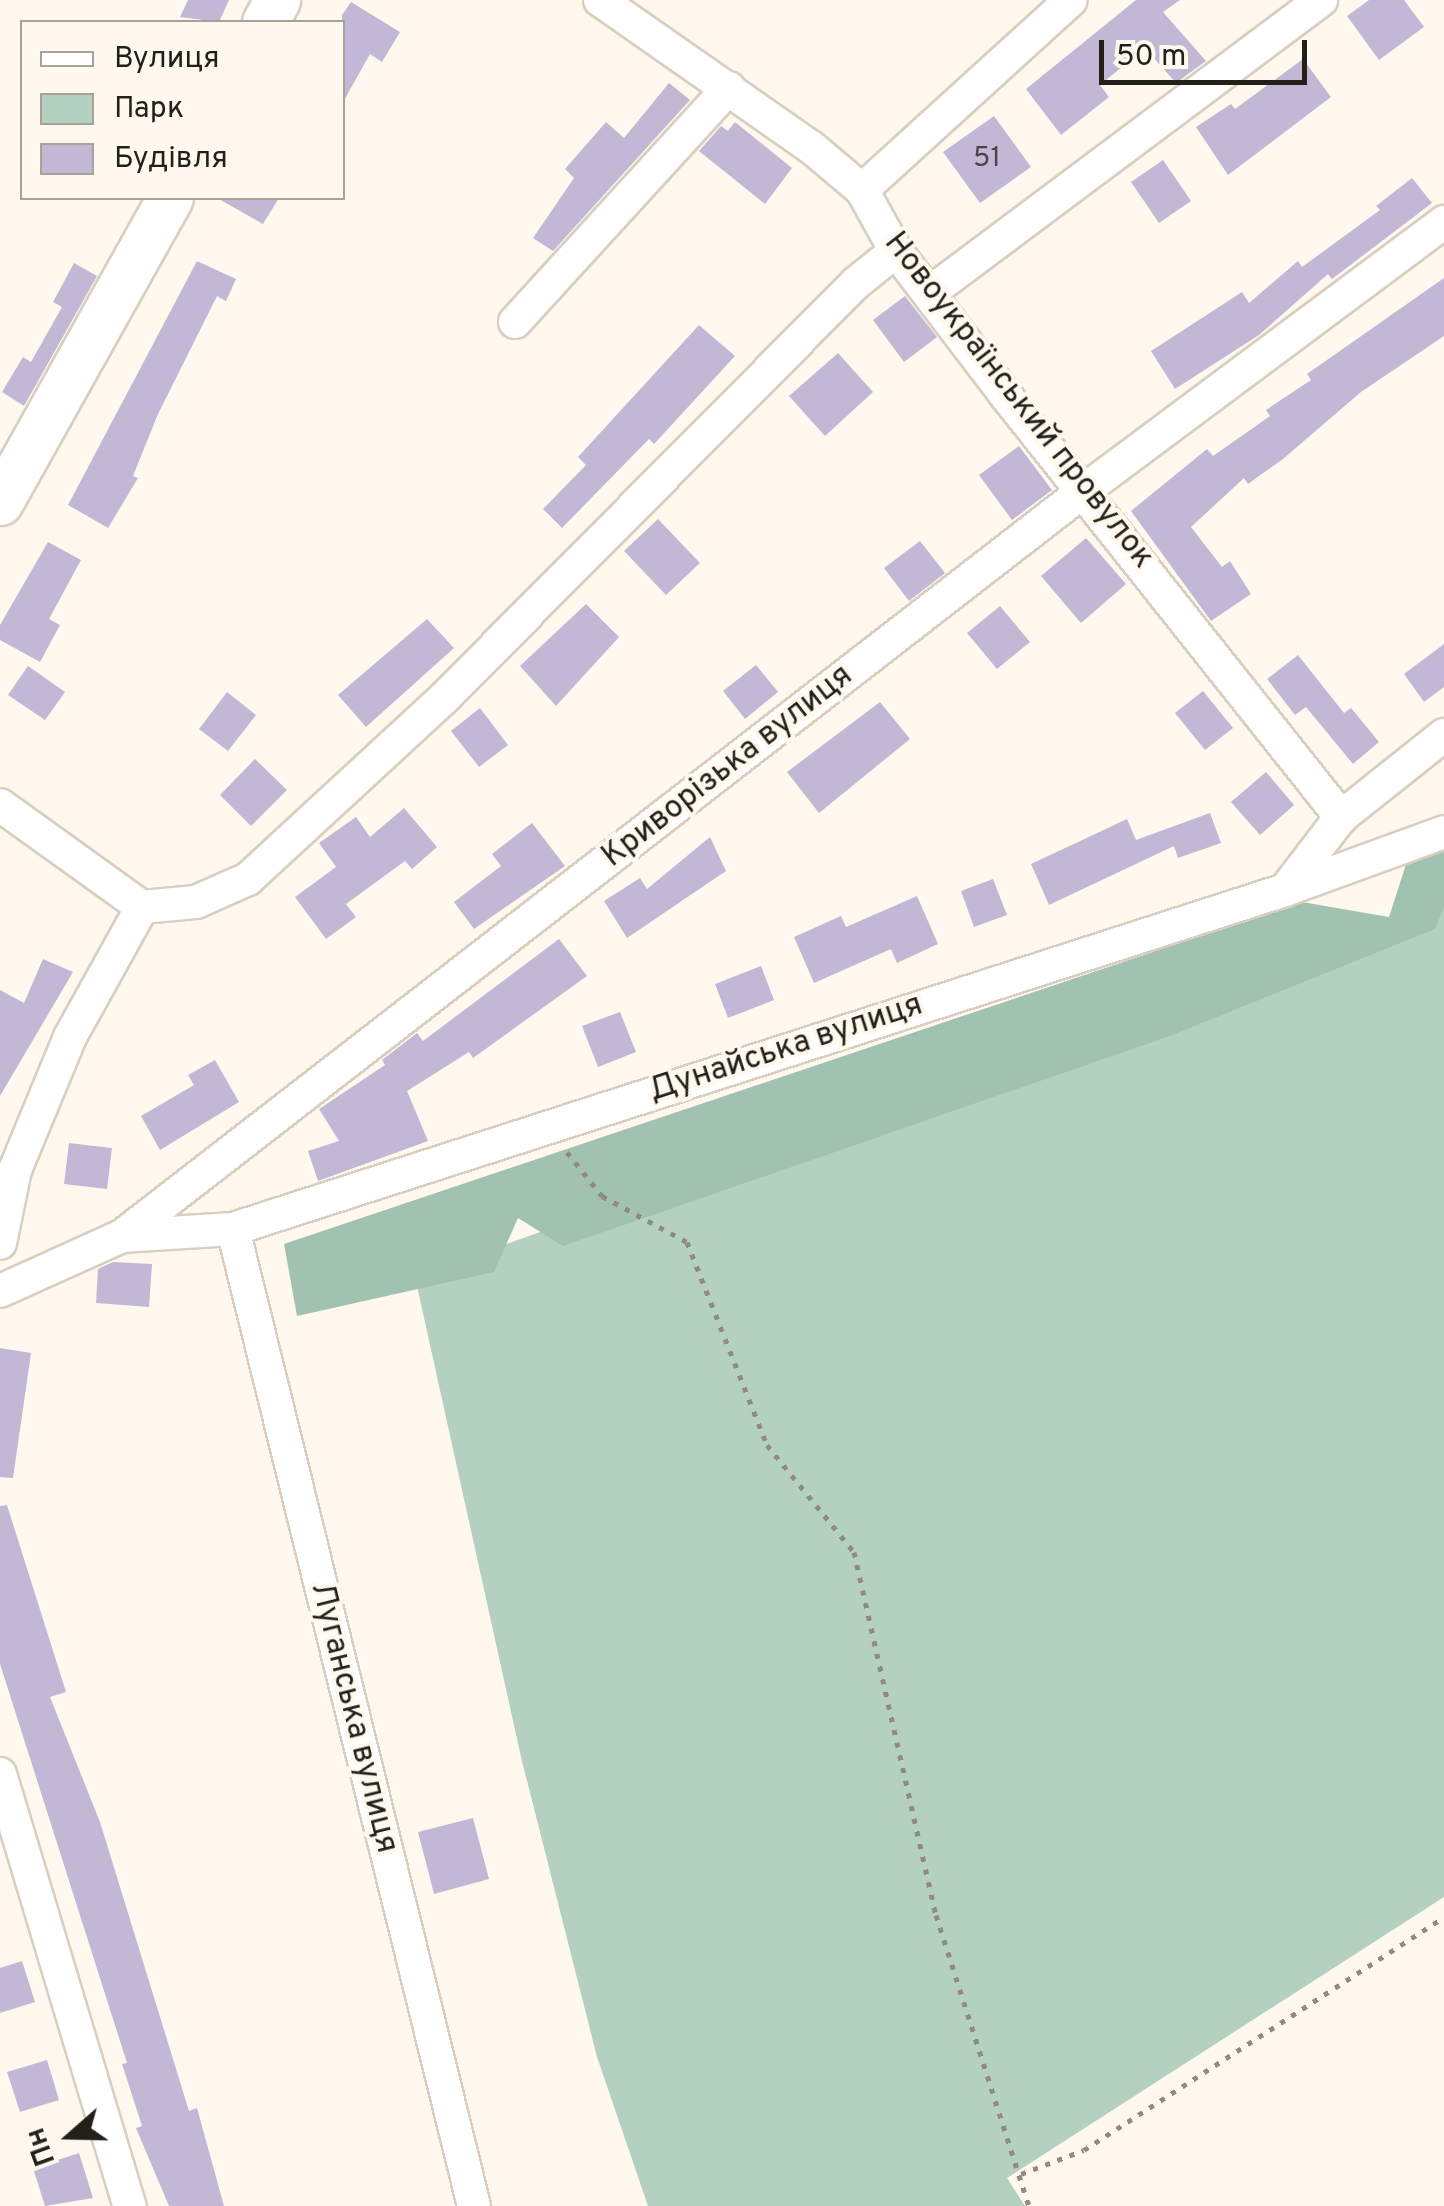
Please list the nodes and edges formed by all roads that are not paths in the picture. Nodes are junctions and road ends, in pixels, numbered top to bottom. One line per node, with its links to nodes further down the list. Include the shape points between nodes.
1 (600, 0): 4 (street, Новоукраїнський провулок)
2 (1071, 0): 5 (street)
3 (1321, 0): 9 (street)
4 (729, 88): 5 (street, Новоукраїнський провулок); 10 (street)
5 (862, 190): 8 (street, Новоукраїнський провулок)
6 (169, 200): 12 (street)
7 (1444, 222): 11 (street, Криворізька вулиця)
8 (896, 250): 9 (street, Новоукраїнський провулок); 18 (street, via 856,282 446,696 248,879 196,902)
9 (932, 291): 11 (street, Новоукраїнський провулок, via 1004,393)
10 (515, 322)
11 (1086, 489): 15 (street, Новоукраїнський провулок); 20 (street, Криворізька вулиця)
12 (0, 502)
13 (1444, 736): 15 (street)
14 (0, 805): 18 (street)
15 (1341, 817): 17 (street)
16 (1444, 832): 17 (street, Дунайська вулиця)
17 (1285, 890): 19 (street, Дунайська вулиця)
18 (142, 908): 21 (street, via 63,1054 15,1170)
19 (233, 1230): 20 (street, Дунайська вулиця); 25 (street, Луганська вулиця)
20 (122, 1236): 22 (street, Криворізька вулиця)
21 (0, 1243)
22 (0, 1291)
23 (0, 1774): 24 (street)
24 (130, 2206)
25 (474, 2206)

